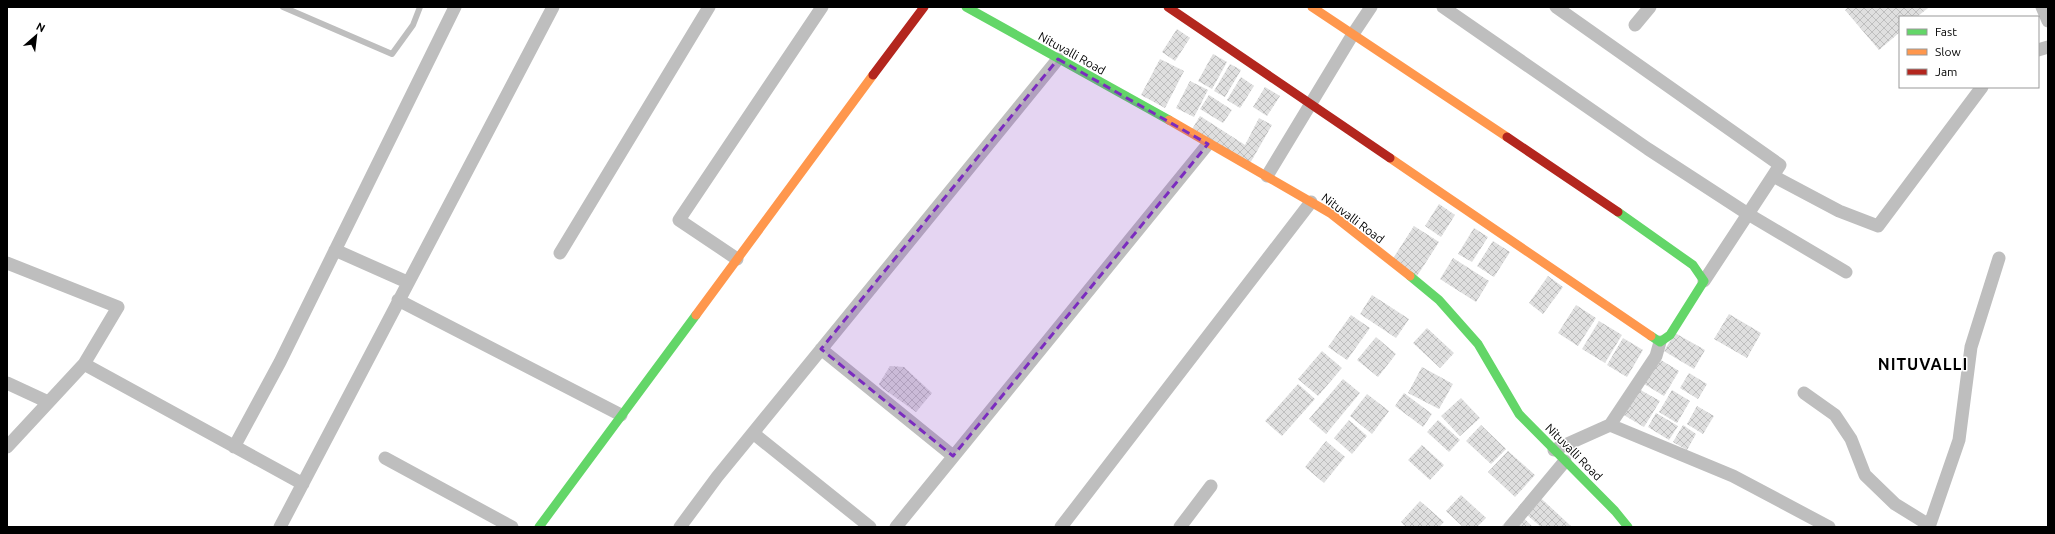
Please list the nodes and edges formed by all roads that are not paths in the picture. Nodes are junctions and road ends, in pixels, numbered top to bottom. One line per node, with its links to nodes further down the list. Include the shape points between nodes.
1 (284, 7): 2 (lane, via 392,54 413,25)
2 (420, 7)
3 (455, 7): 27 (street)
4 (553, 7): 34 (street)
5 (709, 7): 28 (street)
6 (822, 7): 30 (street, via 679,220)
7 (924, 7): 30 (street)
8 (966, 7): 19 (street, Nituvalli Road)
9 (1168, 7): 21 (street)
10 (1312, 7): 18 (street)
11 (1372, 7): 18 (street)
12 (1443, 7): 26 (street, via 1648,149)
13 (1556, 7): 24 (street, via 1780,165)
14 (1650, 7): 17 (street)
15 (2042, 7): 16 (street)
16 (2048, 21)
17 (1635, 25)
18 (1353, 34): 21 (street); 33 (street, via 1589,191 1693,265)
19 (1058, 59): 22 (street, Nituvalli Road); 37 (street)
20 (1981, 88): 24 (street, via 1878,226 1839,211)
21 (1310, 104): 23 (street); 36 (street)
22 (1208, 144): 23 (street, Nituvalli Road); 48 (street)
23 (1267, 176): 25 (street, Nituvalli Road)
24 (1773, 176): 26 (street)
25 (1311, 202): 47 (street, Nituvalli Road, via 1330,213 1439,300 1478,344 1519,414); 60 (street)
26 (1748, 214): 32 (street); 33 (street)
27 (335, 250): 34 (street); 46 (street, via 280,362)
28 (560, 253)
29 (1999, 258): 53 (street, via 1971,347 1959,440)
30 (737, 259): 42 (street)
31 (7, 263): 38 (street, via 118,307)
32 (1846, 272)
33 (1704, 280): 36 (street, via 1670,335)
34 (407, 282): 35 (street)
35 (398, 300): 42 (street); 51 (street)
36 (1660, 342): 43 (street, via 1656,356)
37 (821, 349): 44 (street); 48 (street)
38 (84, 364): 41 (street); 46 (street)
39 (7, 383): 41 (street)
40 (1804, 393): 53 (street, via 1835,415 1852,439 1865,475 1895,504)
41 (48, 402): 45 (street)
42 (621, 415): 56 (street)
43 (1610, 425): 47 (street); 64 (street, via 1733,476)
44 (753, 433): 57 (street); 58 (street)
45 (7, 446)
46 (234, 446): 51 (street)
47 (1554, 450): 50 (street, Nituvalli Road)
48 (954, 456): 59 (street)
49 (385, 458): 55 (street)
50 (1564, 461): 62 (street); 63 (street, Nituvalli Road, via 1615,510)
51 (303, 484): 54 (street)
52 (1211, 486): 61 (street)
53 (1929, 526)
54 (280, 527)
55 (512, 527)
56 (539, 527)
57 (680, 527)
58 (870, 527)
59 (896, 527)
60 (1061, 527)
61 (1180, 527)
62 (1510, 527)
63 (1628, 527)
64 (1829, 527)

